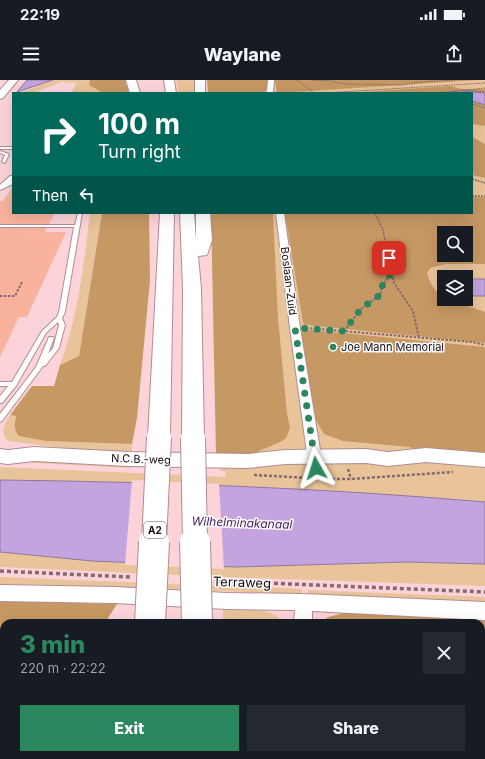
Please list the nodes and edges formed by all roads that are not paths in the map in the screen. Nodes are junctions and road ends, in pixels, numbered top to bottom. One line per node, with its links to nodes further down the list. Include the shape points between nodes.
1 (4, 80): 7 (main road)
2 (14, 80): 12 (main road)
3 (131, 80): 8 (highway)
4 (169, 80): 9 (highway)
5 (200, 80): 10 (highway)
6 (271, 80): 11 (street)
7 (0, 84)
8 (135, 92)
9 (171, 92)
10 (200, 92)
11 (270, 92)
12 (0, 96)
13 (0, 148): 14 (lane)
14 (12, 148)
15 (0, 152): 16 (lane, via 6,154)
16 (4, 162)
17 (12, 179): 18 (street)
18 (0, 188)
19 (80, 214): 26 (lane)
20 (153, 214): 28 (highway, A2, via 155,248)
21 (167, 214): 28 (highway, A2)
22 (187, 214): 27 (highway)
23 (203, 214): 27 (highway, via 204,240)
24 (280, 214): 40 (street, Boslaan-Zuid)
25 (0, 226): 26 (lane)
26 (77, 226): 29 (lane)
27 (192, 288): 45 (highway, bridge)
28 (165, 290): 44 (highway, A2, bridge)
29 (59, 318): 31 (lane, via 62,325 56,348); 33 (lane, via 44,332)
30 (51, 338): 31 (lane)
31 (39, 368): 35 (lane)
32 (0, 384): 33 (lane)
33 (14, 384): 34 (lane)
34 (0, 401)
35 (0, 419)
36 (0, 445): 37 (street, N.C.B.-weg, via 14,446)
37 (34, 454): 38 (street, N.C.B.-weg); 40 (street, N.C.B.-weg, via 248,461 274,467)
38 (0, 456)
39 (485, 460): 40 (street, N.C.B.-weg, via 426,455 388,459 368,466 348,468)
40 (315, 462)
41 (0, 593): 42 (street, Terraweg)
42 (304, 602): 43 (street, Terraweg); 46 (street)
43 (485, 611)
44 (150, 619)
45 (197, 619)
46 (303, 619)

